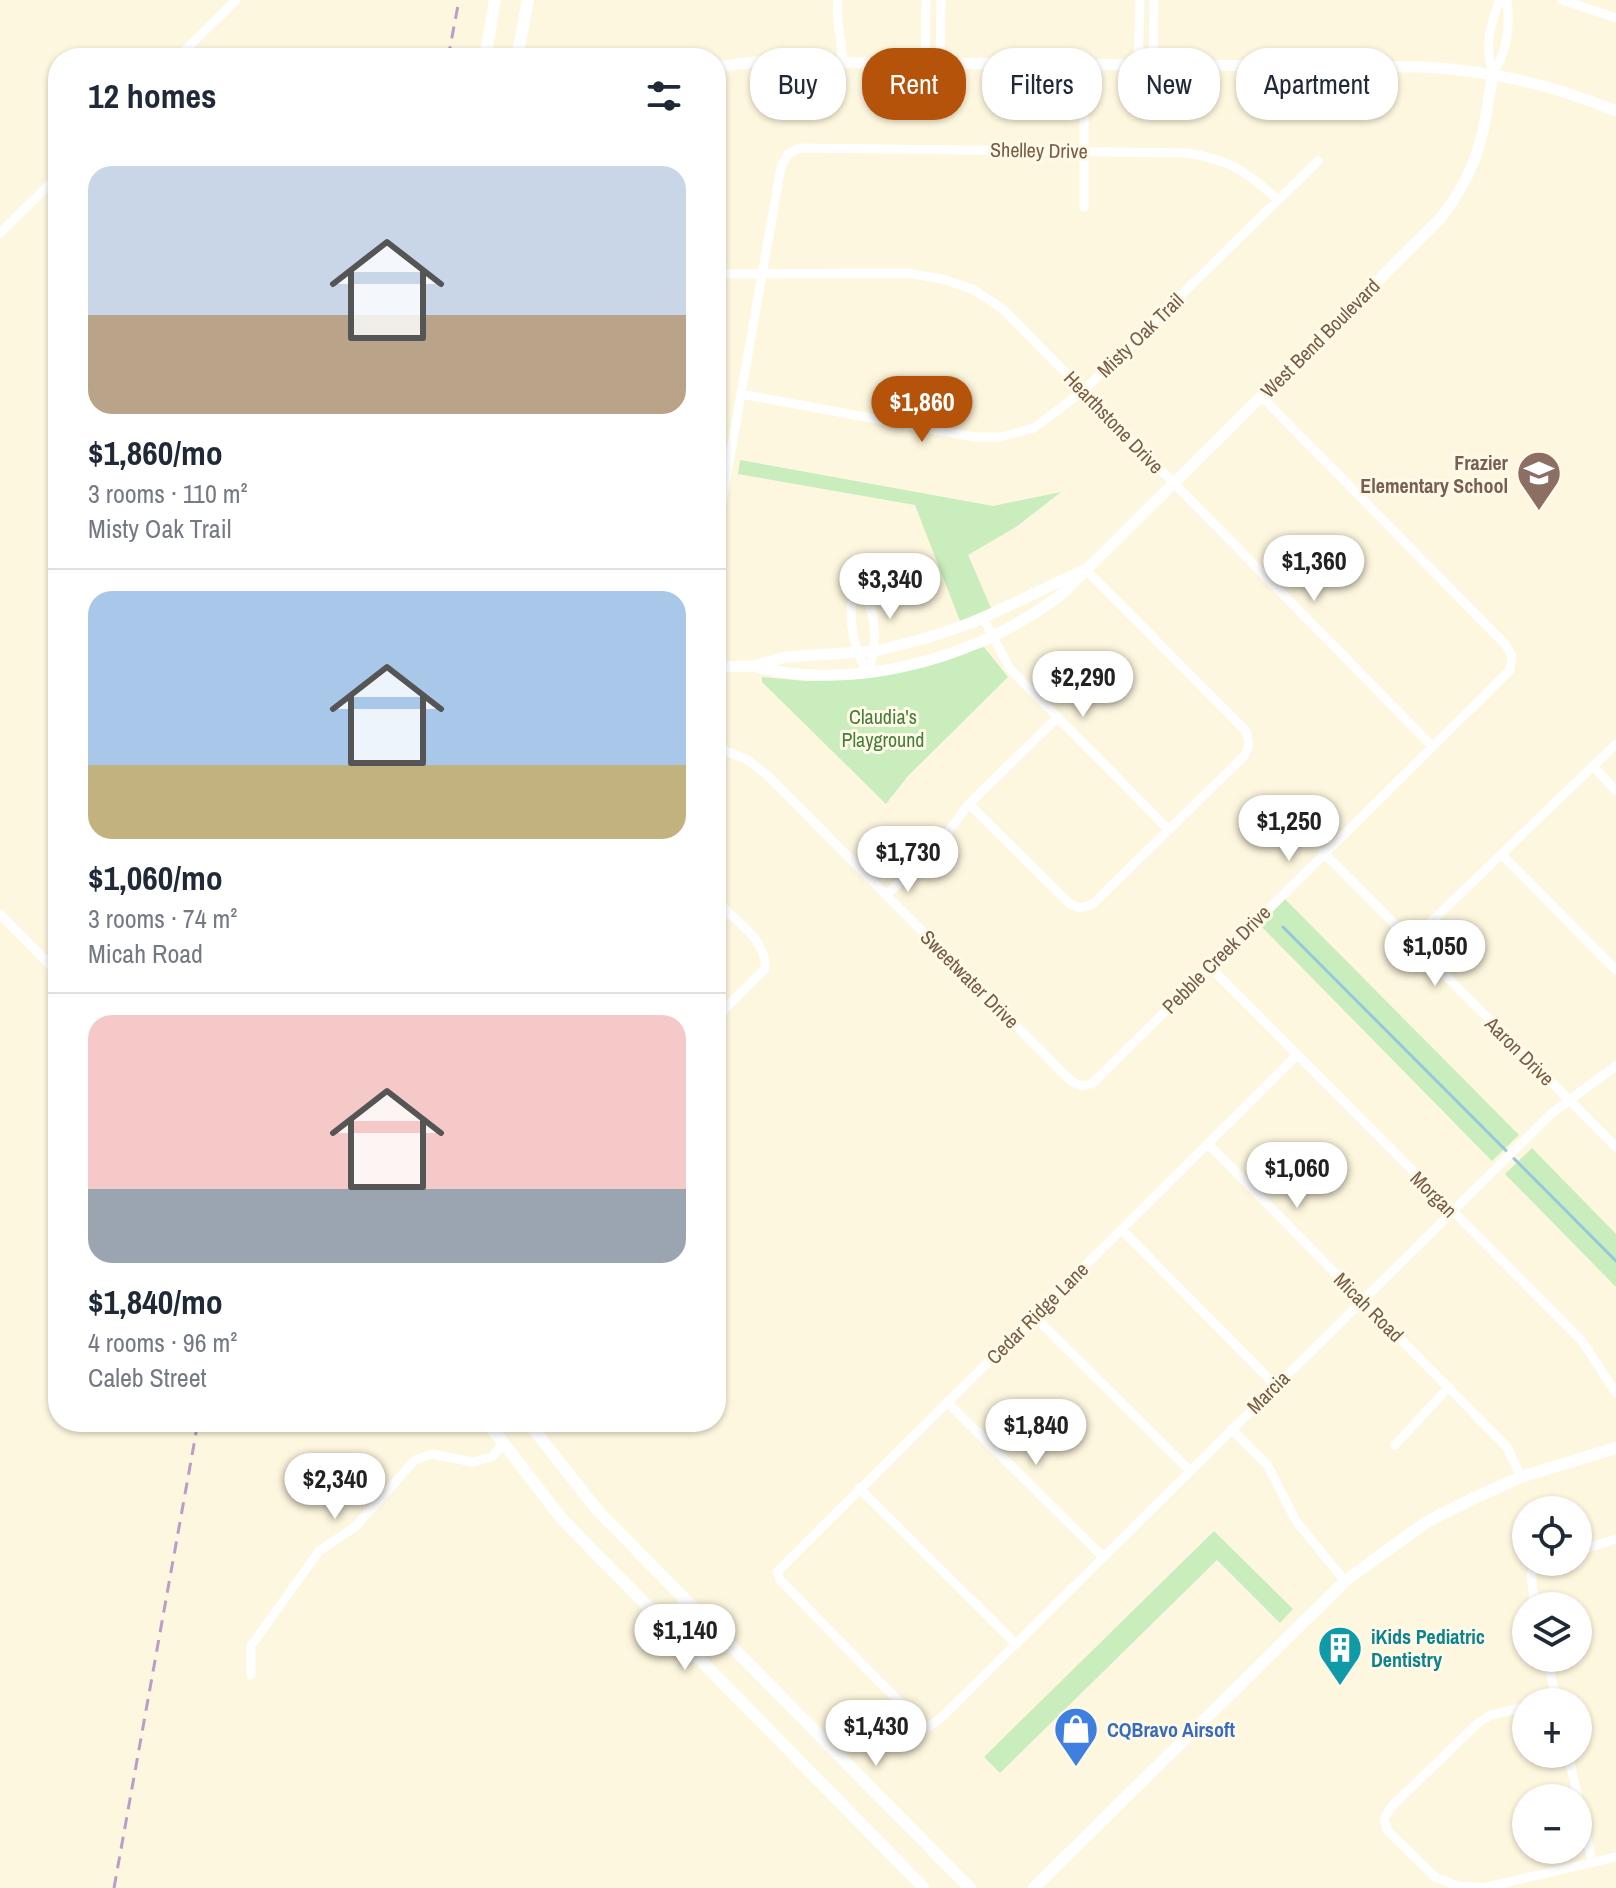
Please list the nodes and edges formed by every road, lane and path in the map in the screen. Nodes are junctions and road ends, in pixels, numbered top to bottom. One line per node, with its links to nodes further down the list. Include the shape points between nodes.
1 (236, 0): 13 (street)
2 (495, 0): 14 (main road)
3 (528, 0): 15 (main road)
4 (838, 0): 16 (street, via 836,33)
5 (926, 0): 17 (street)
6 (941, 0): 18 (street)
7 (1140, 0): 19 (street)
8 (1154, 0): 20 (street)
9 (1500, 0): 24 (street, West Bend Boulevard, via 1488,39)
10 (1507, 0): 24 (street, West Bend Boulevard, via 1507,38)
11 (1562, 0): 12 (street)
12 (1616, 18)
13 (187, 48)
14 (487, 48)
15 (519, 48)
16 (843, 48)
17 (925, 48)
18 (940, 48)
19 (1139, 48)
20 (1153, 48)
21 (750, 63): 22 (street)
22 (726, 66)
23 (1220, 67): 24 (street)
24 (1493, 72): 25 (street, via 1571,92); 37 (street, West Bend Boulevard, via 1481,149 1462,192)
25 (1616, 111)
26 (1083, 120): 27 (street)
27 (1083, 151): 30 (street, Shelley Drive, via 1217,158 1242,168); 31 (street); 34 (street, Shelley Drive, via 800,148 788,154 781,167)
28 (1318, 161): 30 (street, Misty Oak Trail)
29 (48, 186): 32 (street)
30 (1278, 200): 35 (street, Misty Oak Trail)
31 (1084, 207)
32 (0, 233)
33 (726, 274): 34 (street, Hearthstone Drive)
34 (762, 274): 35 (street, Hearthstone Drive, via 906,273 974,290 1003,309); 36 (street)
35 (1083, 391): 36 (street, Misty Oak Trail, via 1034,428 1000,437 974,437); 39 (street, Hearthstone Drive)
36 (741, 394): 38 (street)
37 (1261, 396): 39 (street, West Bend Boulevard); 50 (street, Pebble Creek Drive, via 1512,656 1510,670)
38 (726, 479)
39 (1173, 483): 40 (street, West Bend Boulevard); 50 (street, Hearthstone Drive)
40 (1085, 569): 41 (street, West Bend Boulevard); 42 (street, West Bend Boulevard, via 1049,604); 55 (street, via 1246,731 1245,755)
41 (983, 618): 42 (street); 43 (street, West Bend Boulevard)
42 (991, 636): 47 (street, West Bend Boulevard, via 933,659); 48 (street, via 1010,669)
43 (876, 651): 44 (street, West Bend Boulevard); 44 (street, via 871,602 857,572 849,604); 47 (street)
44 (856, 653): 45 (street, West Bend Boulevard, via 786,657); 47 (street)
45 (752, 666): 46 (street, West Bend Boulevard); 47 (street, West Bend Boulevard, via 787,676)
46 (726, 667)
47 (868, 673)
48 (1058, 717): 54 (street); 55 (street)
49 (1616, 744): 52 (street)
50 (1432, 746): 56 (street, Pebble Creek Drive)
51 (726, 751): 58 (street, Sweetwater Drive, via 768,776)
52 (1593, 766): 53 (street); 57 (street)
53 (1616, 791)
54 (969, 804): 55 (street, via 1070,904 1081,908 1093,904); 58 (street, via 935,849)
55 (1169, 830)
56 (1323, 852): 61 (street, Aaron Drive); 63 (street, Pebble Creek Drive)
57 (1502, 855): 61 (street); 64 (street)
58 (886, 895): 68 (street, Sweetwater Drive, via 1071,1081)
59 (726, 911): 65 (street, via 763,948 767,959 765,969)
60 (0, 914): 62 (street)
61 (1411, 941): 69 (street, Aaron Drive)
62 (48, 963)
63 (1210, 967): 66 (street, Morgan); 68 (street, Pebble Creek Drive, via 1093,1083)
64 (1616, 970)
65 (726, 1008)
66 (1297, 1055): 70 (street, Cedar Ridge Lane); 72 (street, Morgan)
67 (1616, 1066): 69 (street, Marcia)
68 (1082, 1086)
69 (1569, 1100): 71 (street, Aaron Drive); 72 (street, Marcia)
70 (1208, 1144): 73 (street, Cedar Ridge Lane); 74 (street, Micah Road)
71 (1616, 1147)
72 (1452, 1211): 74 (street, Marcia); 78 (street, Morgan, via 1582,1341)
73 (1122, 1230): 75 (street, Cedar Ridge Lane); 76 (street)
74 (1362, 1299): 76 (street, Marcia); 77 (street, Micah Road)
75 (1033, 1315): 79 (street, Cedar Ridge Lane); 86 (street)
76 (1275, 1385): 80 (street, Marcia)
77 (1449, 1387): 84 (street); 87 (street, Micah Road, via 1507,1447)
78 (1616, 1393)
79 (947, 1402): 88 (street, Cedar Ridge Lane); 91 (street)
80 (1231, 1429): 86 (street, Marcia); 92 (street, via 1268,1466 1296,1521)
81 (494, 1432): 83 (main road)
82 (536, 1432): 93 (main road, via 598,1511)
83 (502, 1445): 94 (main road, via 562,1519); 96 (street, via 492,1457 473,1462 432,1454 415,1460 355,1527 319,1551 251,1646)
84 (1395, 1445)
85 (1616, 1448): 87 (main road)
86 (1189, 1470): 91 (street, Marcia)
87 (1521, 1477): 92 (main road, via 1428,1521)
88 (859, 1488): 95 (street); 98 (street, Cedar Ridge Lane, via 777,1572)
89 (1616, 1539): 90 (street)
90 (1592, 1547)
91 (1102, 1556): 95 (street, Marcia)
92 (1345, 1581): 104 (main road)
93 (687, 1602): 94 (main road); 103 (main road)
94 (664, 1625): 102 (main road)
95 (1015, 1643): 98 (street, Marcia)
96 (251, 1675)
97 (1512, 1710): 101 (street, via 1478,1723 1391,1807 1384,1819 1387,1830 1435,1877 1458,1886 1483,1888)
98 (928, 1727)
99 (1616, 1857): 100 (street)
100 (1592, 1862)
101 (1584, 1864)
102 (924, 1888)
103 (970, 1888)
104 (1034, 1888)

